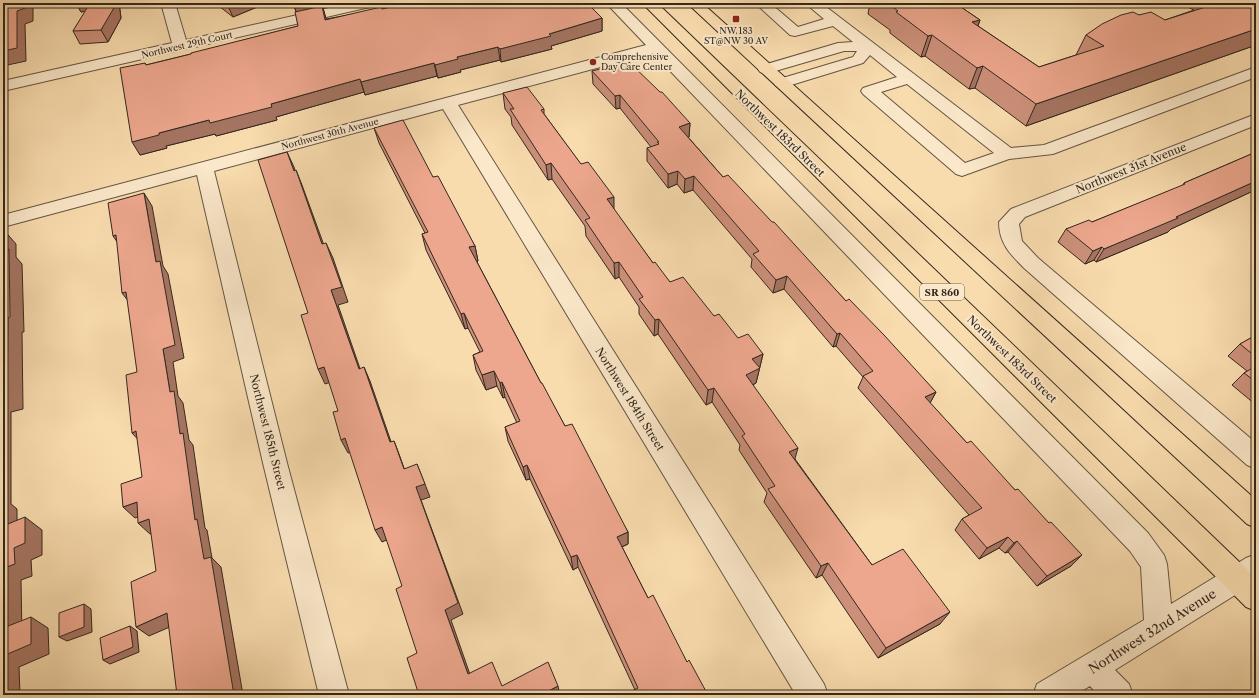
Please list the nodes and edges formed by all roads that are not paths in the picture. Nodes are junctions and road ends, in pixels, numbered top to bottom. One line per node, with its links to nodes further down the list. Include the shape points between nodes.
1 (168, 3): 9 (street)
2 (370, 3): 9 (street, Northwest 29th Court)
3 (613, 3): 11 (street)
4 (649, 3): 24 (main road, Northwest 183rd Street / SR 860)
5 (694, 3): 12 (main road)
6 (762, 3): 8 (street, via 795,32)
7 (812, 3): 8 (street)
8 (835, 21): 10 (street)
9 (180, 46): 16 (street, Northwest 29th Court)
10 (869, 47): 12 (street, via 843,46); 14 (street); 15 (street, via 858,60)
11 (657, 48): 17 (street, Northwest 30th Avenue); 26 (street, via 1139,542 1154,564)
12 (766, 69): 15 (main road)
13 (1256, 72): 19 (street, via 1047,150)
14 (909, 78): 19 (street); 19 (street, via 869,92 962,170)
15 (782, 83): 23 (main road)
16 (3, 86)
17 (448, 103): 20 (street, Northwest 30th Avenue); 29 (street, Northwest 184th Street)
18 (1256, 119): 22 (street, Northwest 31st Avenue, via 1018,213 1009,222 1008,232 1013,244 1031,263)
19 (1007, 154)
20 (204, 168): 21 (street, Northwest 30th Avenue); 28 (street, Northwest 185th Street)
21 (3, 221)
22 (1256, 458)
23 (1256, 516)
24 (1246, 573): 25 (main road, Northwest 183rd Street / SR 860); 26 (street, Northwest 32nd Avenue)
25 (1256, 597)
26 (1159, 626): 27 (street, Northwest 32nd Avenue)
27 (1092, 668): 30 (street, Northwest 32nd Avenue); 31 (street)
28 (334, 695)
29 (813, 695)
30 (1048, 695)
31 (1118, 695)

